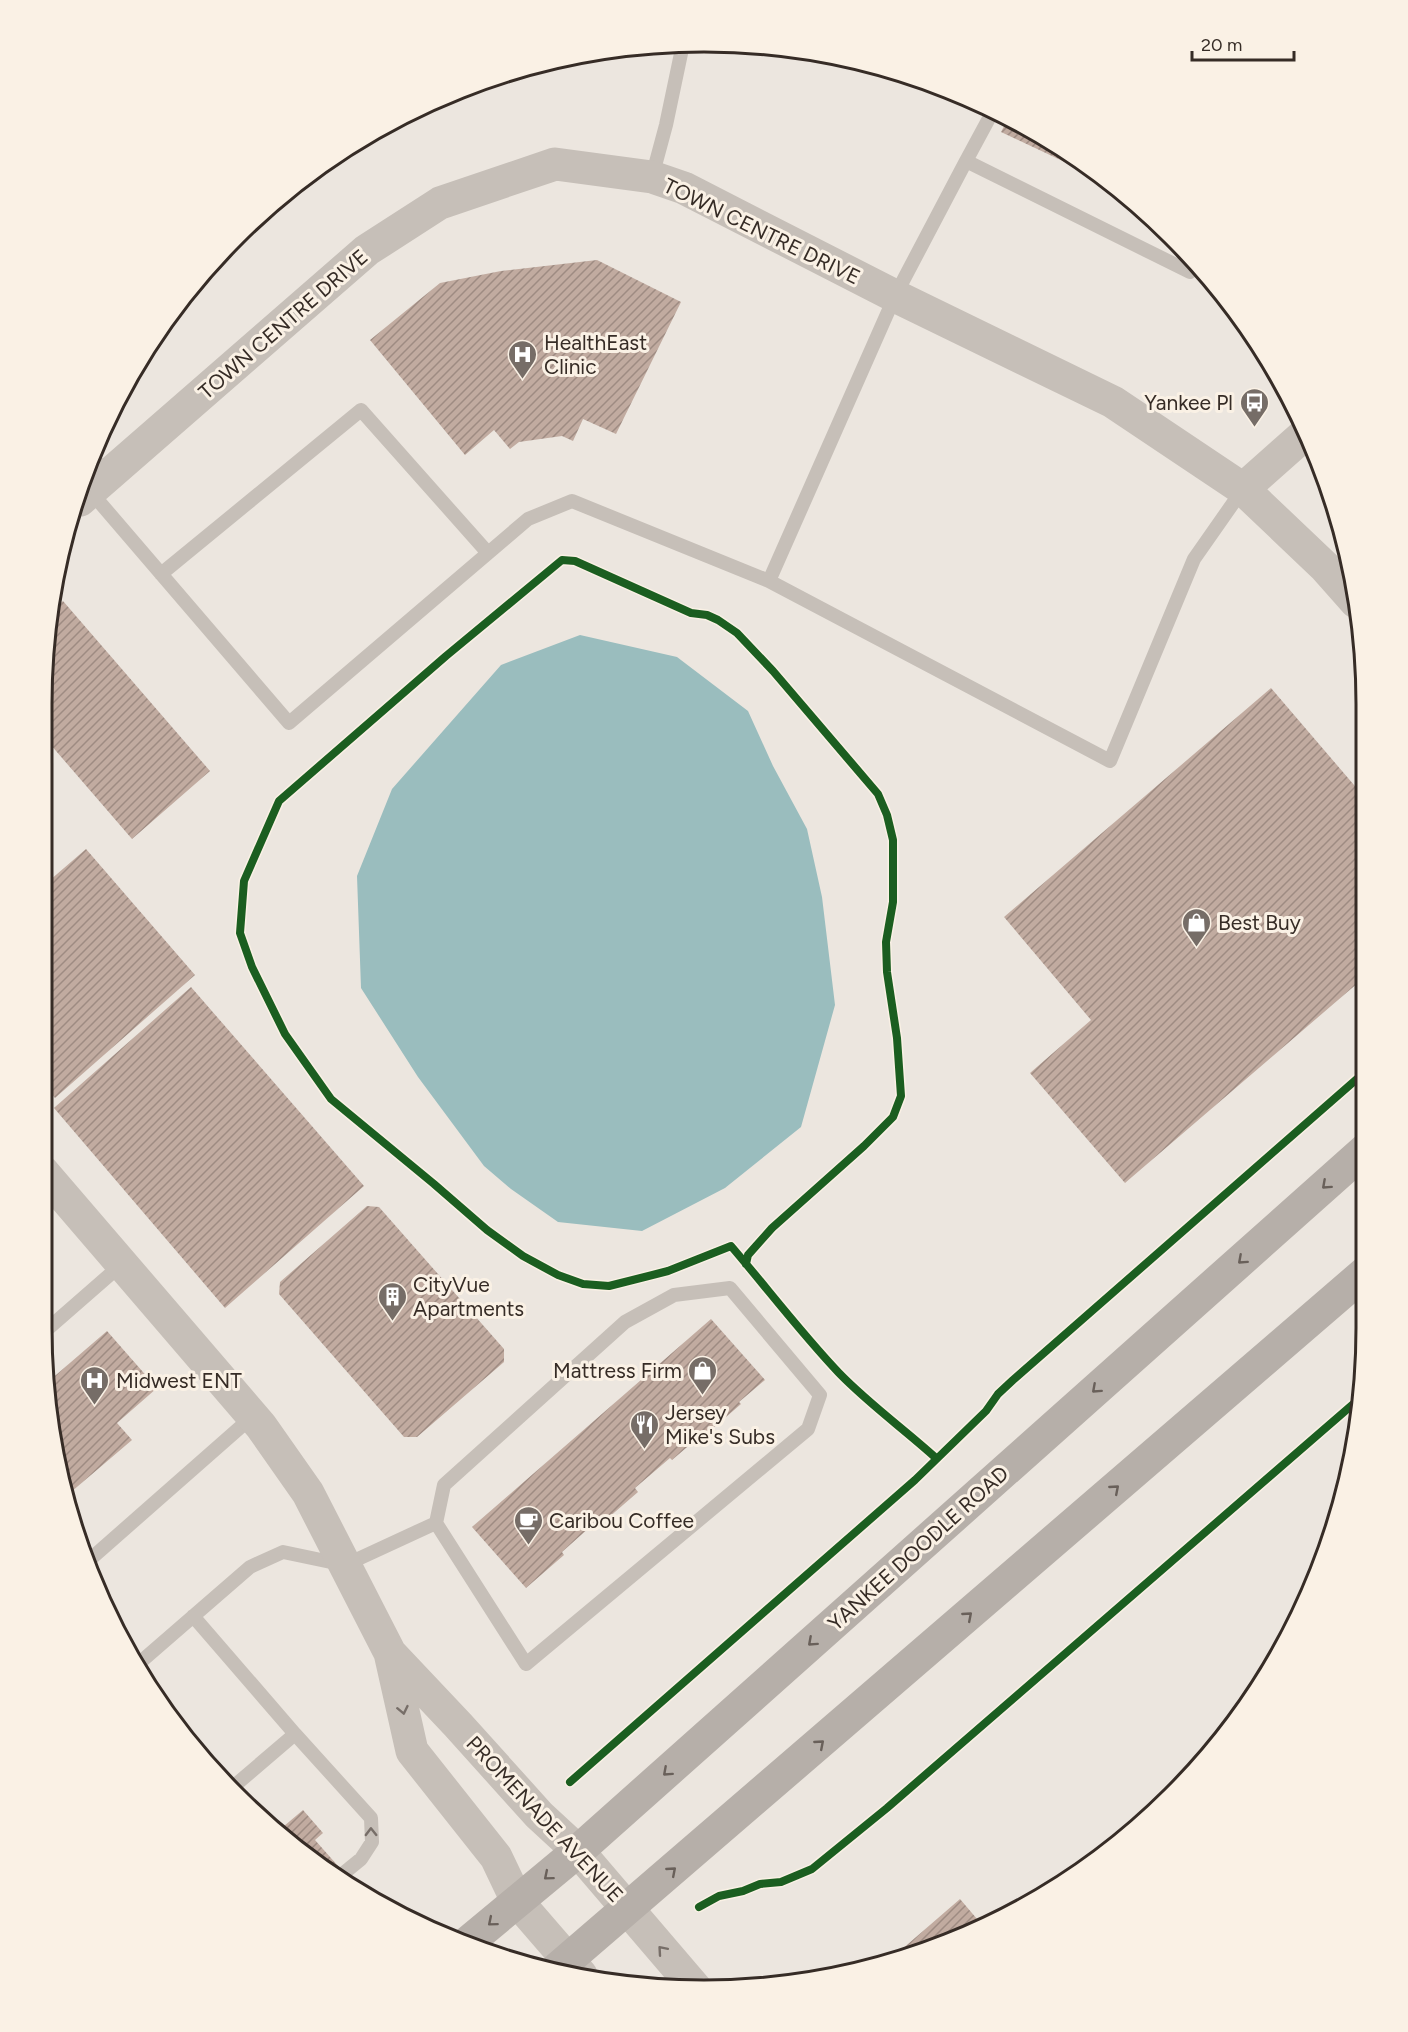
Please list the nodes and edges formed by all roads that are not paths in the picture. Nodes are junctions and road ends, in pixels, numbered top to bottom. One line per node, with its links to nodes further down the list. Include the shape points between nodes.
1 (681, 53): 4 (lane)
2 (989, 119): 3 (lane)
3 (966, 161): 5 (lane); 6 (lane)
4 (652, 177): 6 (street, TOWN CENTRE DRIVE, via 684,188); 8 (street, TOWN CENTRE DRIVE, via 555,164 440,203 367,250)
5 (1191, 271)
6 (895, 296): 9 (street, TOWN CENTRE DRIVE, via 1113,402); 12 (lane)
7 (1299, 439): 9 (street)
8 (93, 482): 11 (lane)
9 (1243, 489): 12 (lane, via 1194,559 1110,761); 13 (street, TOWN CENTRE DRIVE)
10 (488, 553): 11 (lane, via 361,410); 11 (lane, via 288,723); 12 (lane, via 528,519 572,501)
11 (161, 574)
12 (769, 581)
13 (1345, 590)
14 (1356, 1158): 28 (main road, YANKEE DOODLE ROAD, one-way to 28)
15 (52, 1183): 16 (street, PROMENADE AVENUE)
16 (122, 1264): 18 (lane); 19 (street, PROMENADE AVENUE)
17 (1356, 1281): 31 (main road, one-way to 17)
18 (52, 1325)
19 (253, 1416): 21 (lane); 22 (street, PROMENADE AVENUE, via 308,1492)
20 (436, 1523): 20 (lane, via 526,1664 808,1429 820,1395 730,1288 674,1295 625,1322 444,1485); 22 (lane)
21 (94, 1556)
22 (345, 1565): 23 (lane, via 283,1552 250,1567); 24 (street, PROMENADE AVENUE)
23 (193, 1616): 25 (lane); 26 (lane)
24 (390, 1653): 28 (street, PROMENADE AVENUE, via 539,1815); 30 (street, PROMENADE AVENUE, one-way to 30, via 412,1751 496,1857)
25 (143, 1659)
26 (296, 1734): 27 (lane); 29 (lane, one-way to 26, via 361,1859 372,1842 371,1818)
27 (238, 1783)
28 (578, 1851): 30 (main road, YANKEE DOODLE ROAD, one-way to 30); 31 (street, PROMENADE AVENUE)
29 (345, 1872)
30 (517, 1901): 32 (main road, YANKEE DOODLE ROAD, one-way to 32); 33 (street, PROMENADE AVENUE)
31 (628, 1910): 34 (main road); 35 (street, PROMENADE AVENUE, one-way to 31)
32 (474, 1937)
33 (566, 1964)
34 (571, 1966)
35 (688, 1979)

